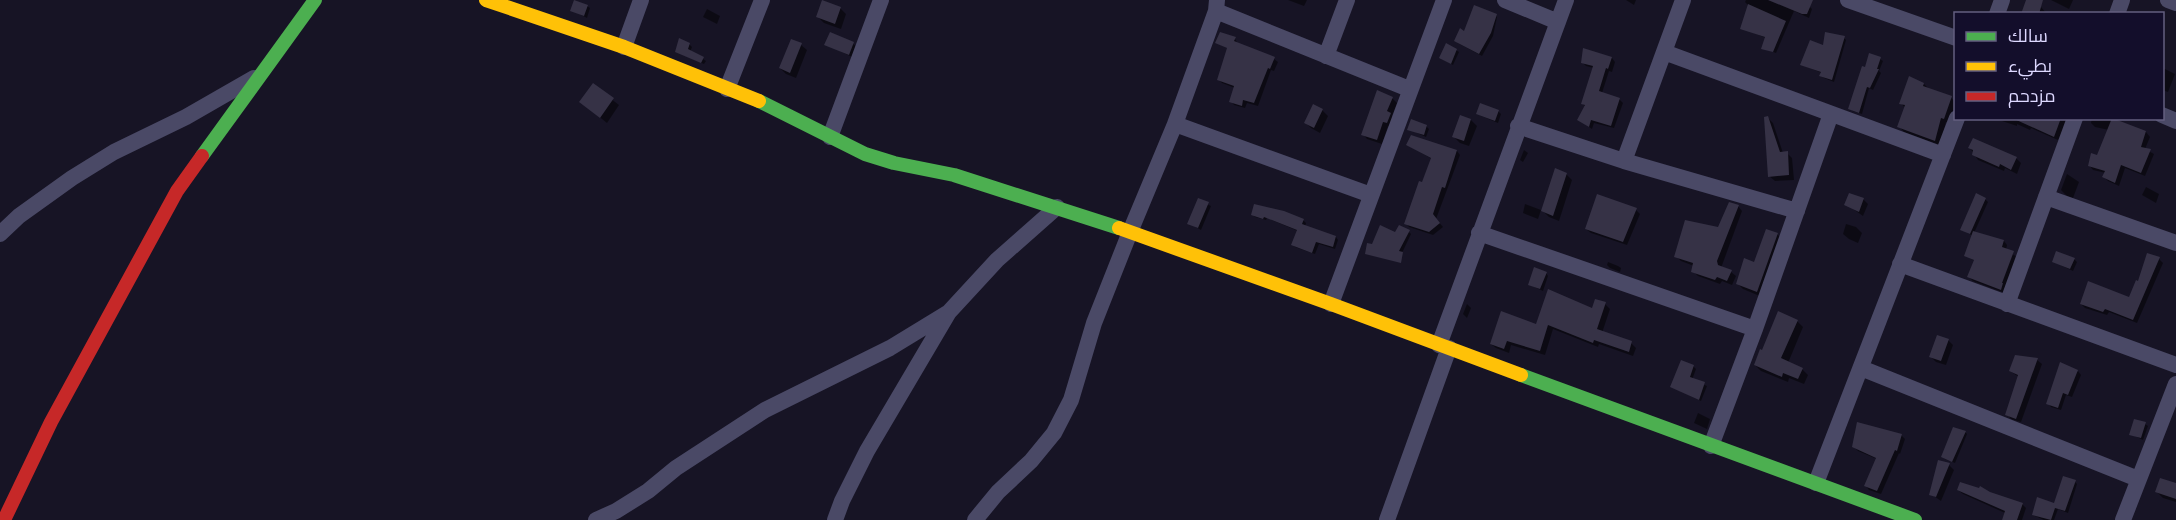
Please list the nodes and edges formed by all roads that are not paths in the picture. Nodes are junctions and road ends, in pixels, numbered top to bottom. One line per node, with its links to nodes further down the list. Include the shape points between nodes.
1 (315, 0): 20 (street)
2 (486, 0): 17 (street)
3 (641, 0): 17 (street)
4 (762, 0): 21 (street)
5 (881, 0): 28 (street)
6 (1347, 0): 19 (street)
7 (1444, 0): 22 (street)
8 (1505, 0): 15 (street)
9 (1566, 0): 15 (street)
10 (1683, 0): 18 (street)
11 (1848, 0): 16 (street)
12 (2168, 0): 13 (street)
13 (2176, 3)
14 (1216, 6): 19 (street); 26 (street)
15 (1558, 22): 27 (street)
16 (1954, 37)
17 (624, 47): 21 (street)
18 (1664, 52): 23 (street); 30 (street)
19 (1326, 56): 22 (street)
20 (259, 75): 37 (street, via 114,152 19,216); 51 (street, via 177,191 51,422)
21 (727, 89): 28 (street)
22 (1409, 89): 31 (street)
23 (1831, 114): 29 (street); 34 (street)
24 (1956, 120): 29 (street)
25 (2074, 120): 32 (street)
26 (1175, 124): 31 (street); 35 (street)
27 (1518, 126): 30 (street); 36 (street)
28 (830, 137): 33 (street, via 884,160 954,175)
29 (1942, 155): 39 (street)
30 (1624, 161): 34 (street)
31 (1371, 195): 40 (street)
32 (2046, 197): 38 (street); 41 (street)
33 (1057, 207): 35 (street); 42 (street, via 997,260)
34 (1797, 211): 43 (street)
35 (1130, 232): 40 (street); 54 (street, via 1094,323 1071,400 1054,433)
36 (1479, 233): 43 (street); 44 (street)
37 (0, 234)
38 (2176, 243)
39 (1900, 264): 41 (street); 46 (street)
40 (1331, 304): 44 (street)
41 (2007, 304): 45 (street)
42 (949, 312): 52 (street, via 890,348 765,410 616,512); 53 (street, via 867,451)
43 (1755, 329): 48 (street)
44 (1444, 346): 48 (street); 55 (street)
45 (2176, 365)
46 (1861, 368): 49 (street); 50 (street)
47 (2176, 384): 49 (street)
48 (1710, 446): 50 (street)
49 (2138, 479): 57 (street)
50 (1816, 483): 56 (street)
51 (4, 520)
52 (596, 520)
53 (835, 520)
54 (975, 520)
55 (1387, 520)
56 (1915, 520)
57 (2123, 520)

